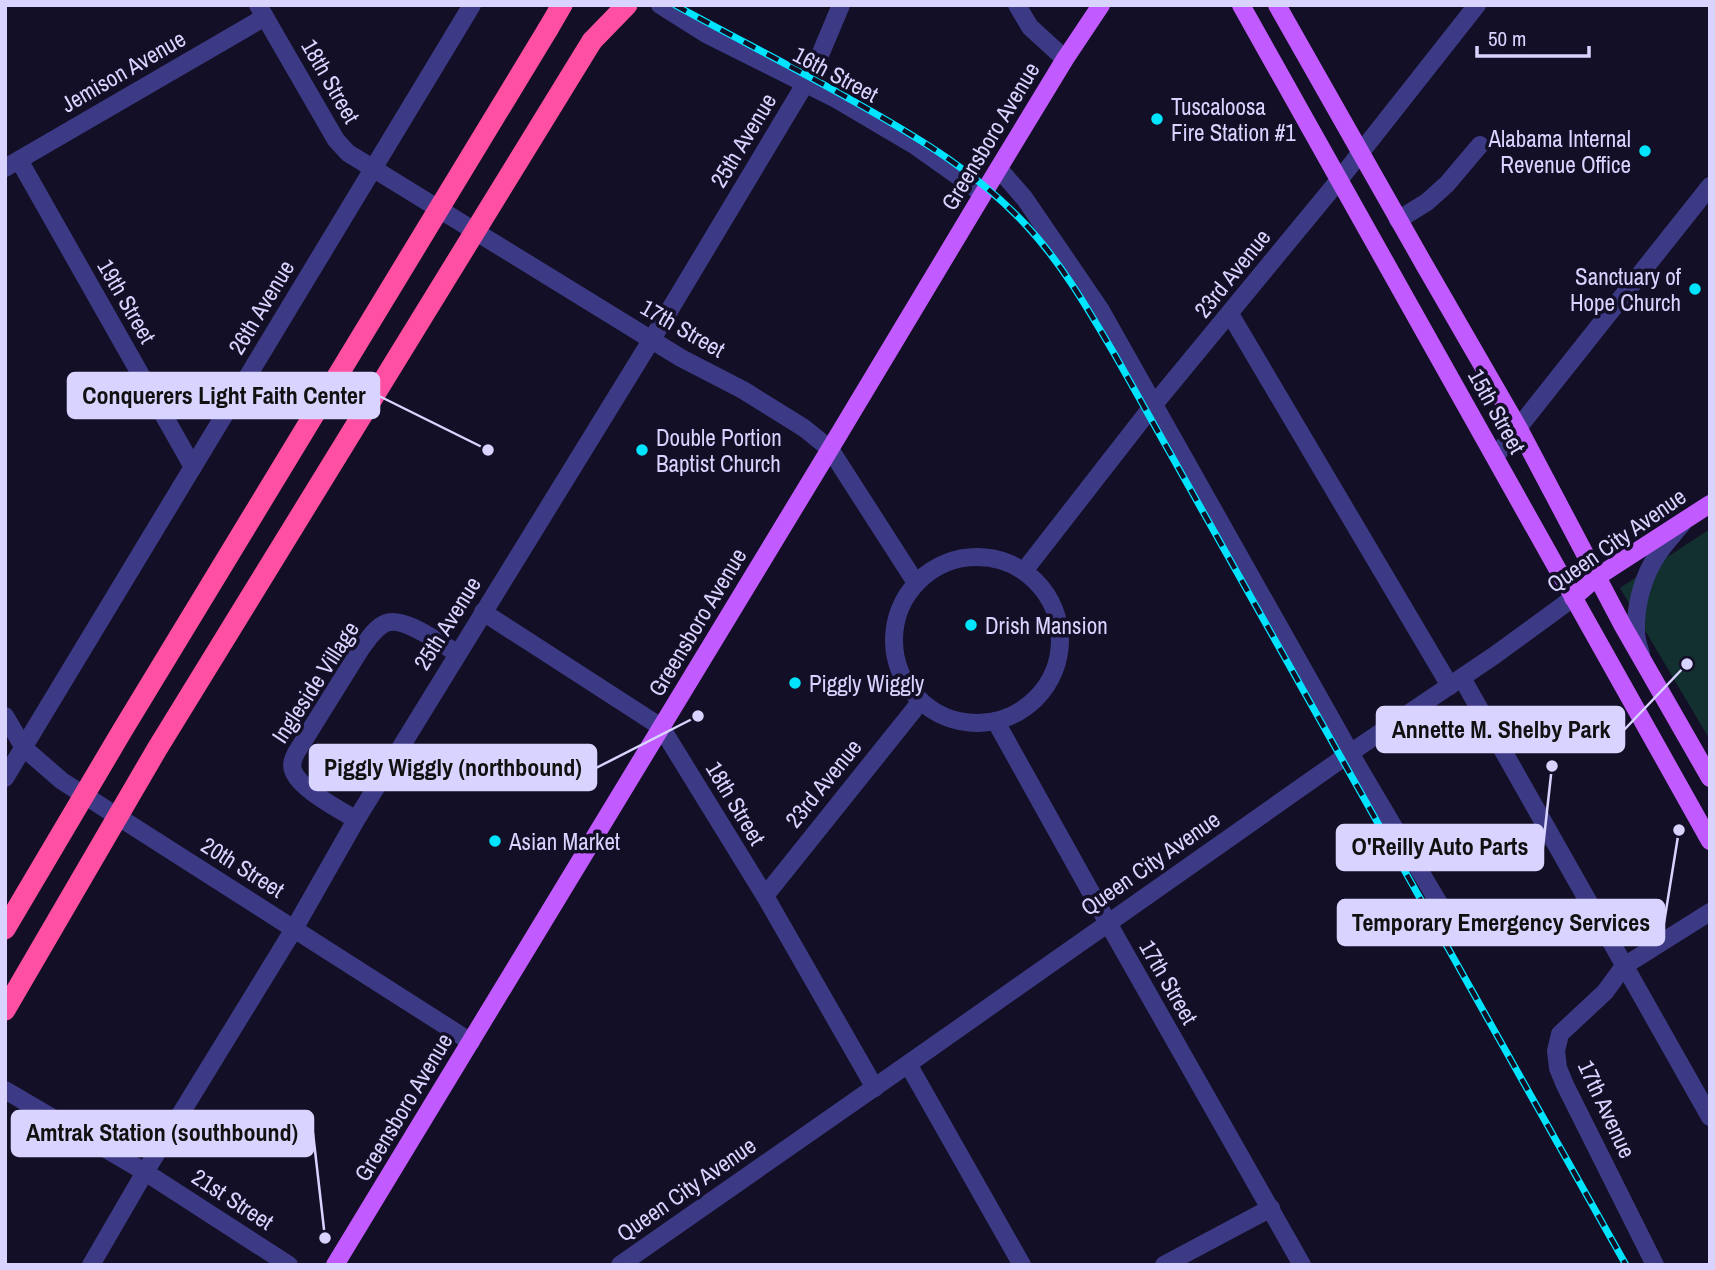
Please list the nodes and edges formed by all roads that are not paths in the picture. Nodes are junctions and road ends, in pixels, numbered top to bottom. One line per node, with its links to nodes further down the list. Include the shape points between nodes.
1 (472, 5): 19 (street, 26th Avenue)
2 (560, 5): 55 (highway, bridge)
3 (613, 5): 13 (highway)
4 (627, 5): 13 (highway)
5 (660, 5): 15 (street, 16th Street, via 706,34)
6 (842, 5): 15 (street, 25th Avenue)
7 (1017, 5): 14 (street, via 1030,27)
8 (1101, 5): 14 (main road, Greensboro Avenue)
9 (1241, 5): 21 (main road, 15th Street)
10 (1277, 5): 17 (main road, 15th Street)
11 (1477, 5): 17 (street, 23rd Avenue)
12 (262, 11): 18 (street, Jemison Avenue); 19 (street, 18th Street, via 336,140)
13 (592, 41): 59 (highway, bridge, via 157,749)
14 (1065, 59): 20 (main road, Greensboro Avenue)
15 (805, 83): 23 (street, 16th Street, via 914,145); 26 (street, 25th Avenue)
16 (1480, 145): 24 (street, via 1447,184)
17 (1361, 151): 21 (street, 23rd Avenue); 24 (main road, 15th Street)
18 (12, 164): 31 (street, 19th Street)
19 (373, 169): 26 (street, 17th Street); 31 (street, 26th Avenue)
20 (999, 169): 23 (main road, Greensboro Avenue); 27 (street, via 1025,199 1100,309)
21 (1339, 180): 25 (street, 23rd Avenue); 30 (main road, 15th Street)
22 (1710, 186): 28 (street)
23 (983, 194): 29 (main road, Greensboro Avenue)
24 (1398, 220): 28 (main road, 15th Street)
25 (1230, 314): 27 (street, 23rd Avenue); 41 (street)
26 (651, 339): 29 (street, 17th Street, via 743,390); 38 (street, 25th Avenue)
27 (1154, 404): 34 (street, 23rd Avenue); 47 (street)
28 (1518, 427): 30 (street); 35 (main road, 15th Street)
29 (830, 450): 36 (street, 17th Street); 45 (main road, Greensboro Avenue)
30 (1495, 457): 37 (main road, 15th Street)
31 (193, 467): 46 (street, 26th Avenue)
32 (1710, 505): 33 (main road, Queen City Avenue)
33 (1686, 520): 35 (main road, Queen City Avenue); 40 (street, via 1658,554 1637,603 1636,635)
34 (1024, 571): 36 (street, via 976,556 941,565); 44 (street, via 1040,585 1057,614 1057,666 1040,696)
35 (1597, 577): 37 (main road, Queen City Avenue); 40 (main road, 15th Street)
36 (916, 583): 42 (street, via 898,613 894,647 905,681)
37 (1573, 598): 41 (street, Queen City Avenue); 51 (main road, 15th Street)
38 (483, 612): 39 (street, 25th Avenue); 45 (street, 18th Street)
39 (457, 653): 50 (street, 25th Avenue); 50 (street, Ingleside Village, via 405,623 387,622 362,647 296,754 292,762 297,778)
40 (1644, 664): 49 (main road, 15th Street)
41 (1456, 682): 47 (street, Queen City Avenue); 58 (street)
42 (921, 701): 44 (street, via 959,722); 52 (street, 23rd Avenue)
43 (5, 716): 46 (street, 20th Street)
44 (996, 722): 54 (street, 17th Street)
45 (661, 727): 52 (street, 18th Street); 60 (main road, Greensboro Avenue)
46 (24, 748): 48 (street, 26th Avenue); 56 (street, 20th Street, via 62,781)
47 (1350, 752): 54 (street, Queen City Avenue); 57 (street)
48 (5, 778)
49 (1710, 778)
50 (356, 820): 56 (street, 25th Avenue)
51 (1710, 841)
52 (765, 897): 62 (street, 18th Street)
53 (1710, 912): 58 (street, 17th Avenue)
54 (1108, 923): 61 (street, Queen City Avenue); 66 (street, 17th Street)
55 (5, 929)
56 (294, 929): 60 (street, 20th Street); 65 (street, 25th Avenue)
57 (1456, 932)
58 (1624, 966): 64 (street); 74 (street, 17th Avenue, via 1605,992 1560,1034 1556,1051 1564,1085)
59 (5, 1010)
60 (471, 1042): 69 (main road, Greensboro Avenue)
61 (908, 1064): 62 (street, Queen City Avenue); 71 (street)
62 (875, 1088): 70 (street, Queen City Avenue)
63 (5, 1090): 65 (street, 21st Street)
64 (1710, 1117)
65 (145, 1172): 67 (street, 25th Avenue); 68 (street, 21st Street)
66 (1270, 1209): 72 (street); 73 (street, 17th Street)
67 (90, 1265)
68 (289, 1265)
69 (335, 1265)
70 (620, 1265)
71 (1022, 1265)
72 (1164, 1265)
73 (1302, 1265)
74 (1656, 1265)

